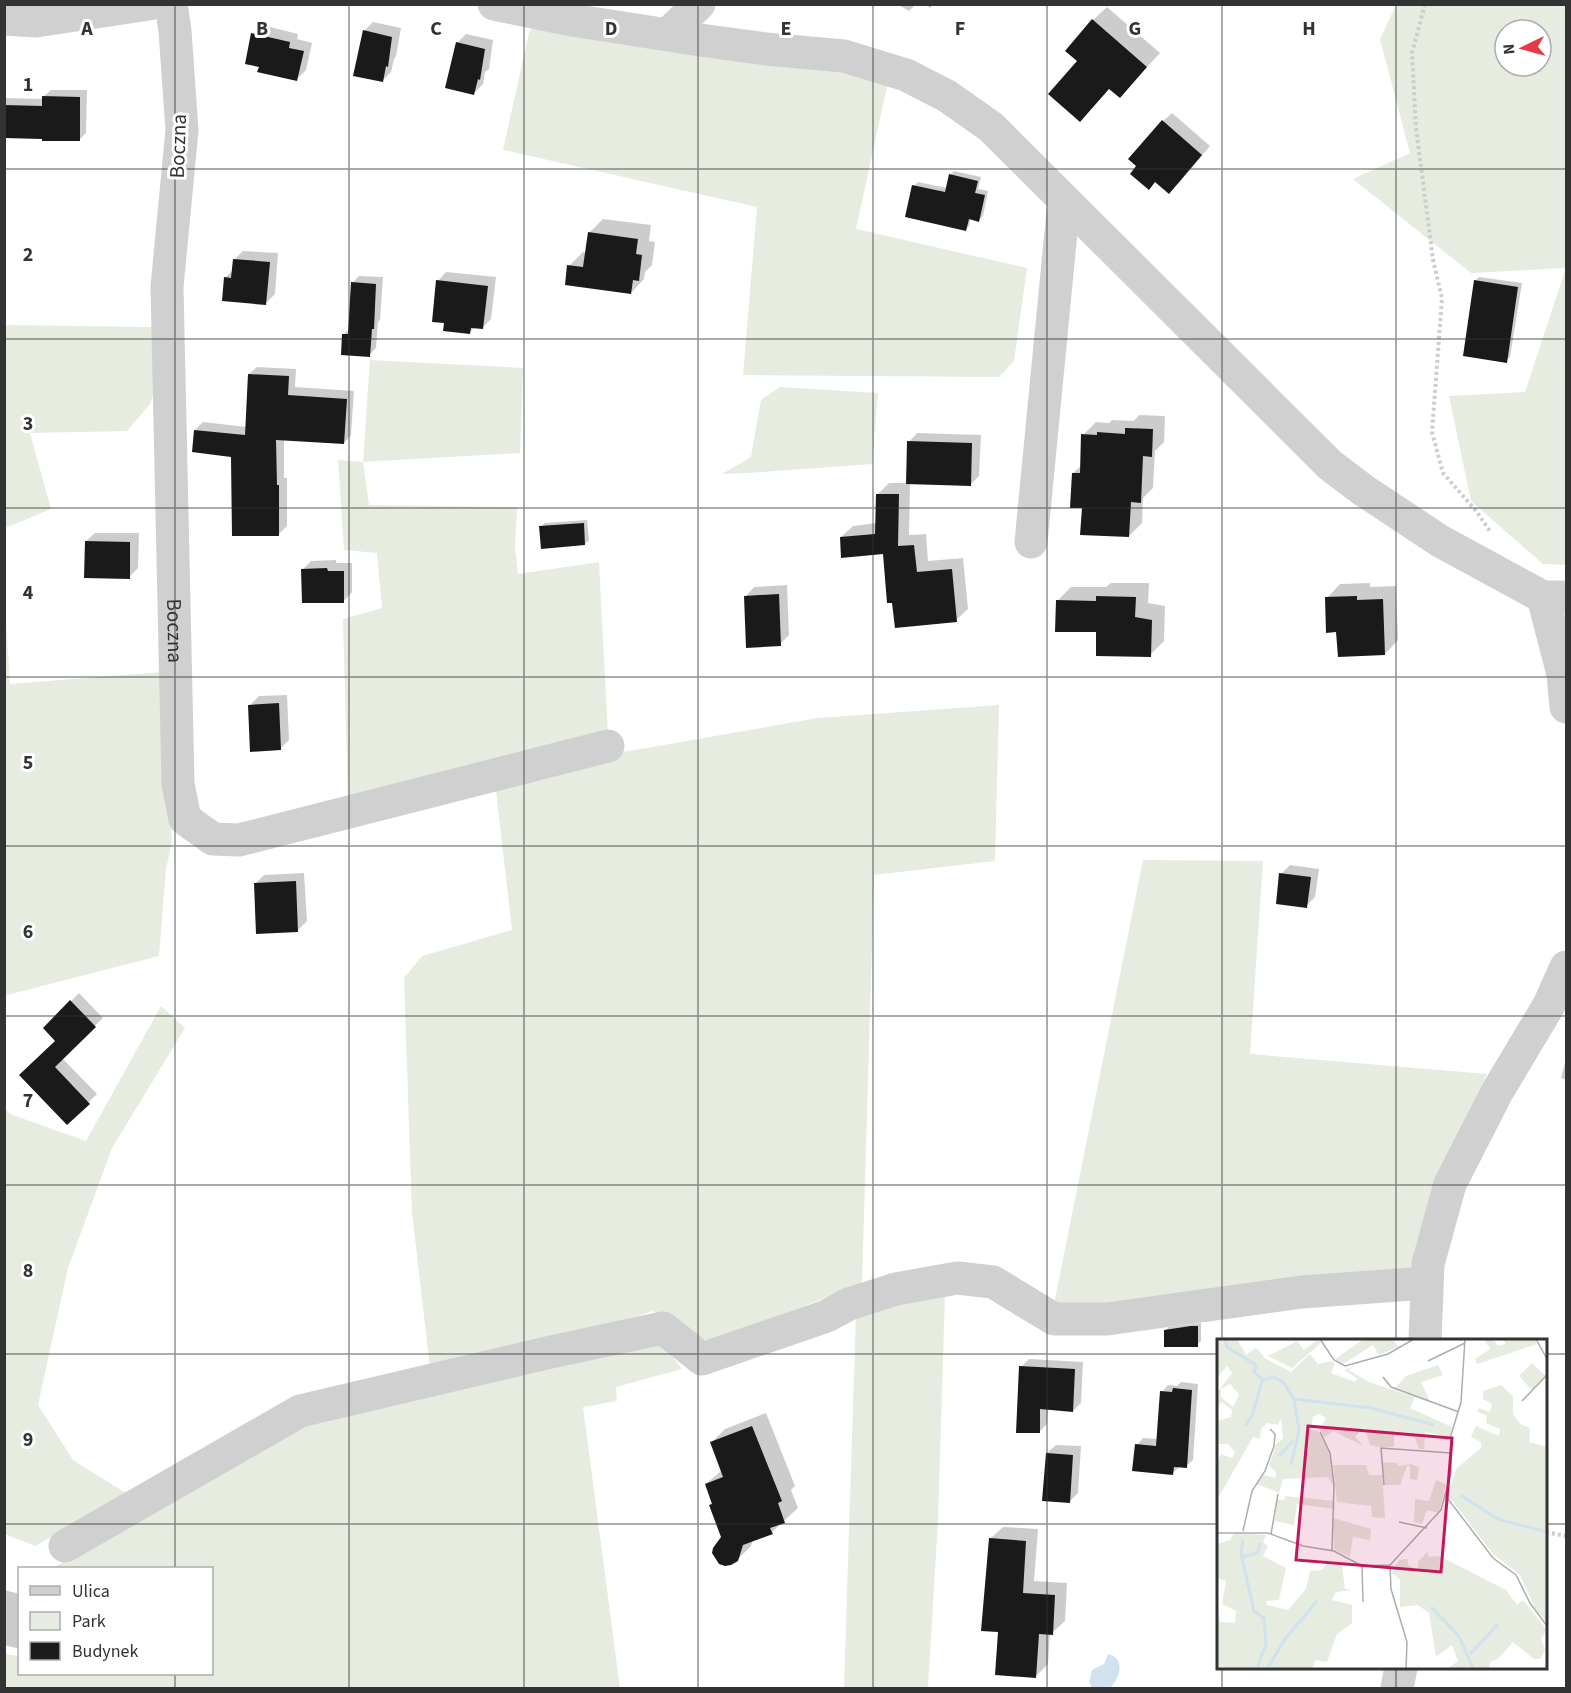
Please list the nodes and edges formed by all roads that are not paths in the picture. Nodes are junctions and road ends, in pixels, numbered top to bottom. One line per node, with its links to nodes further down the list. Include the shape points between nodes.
1 (149, 4): 5 (street, via 36,21)
2 (171, 4): 11 (street, Boczna, via 182,130 167,286 177,784 185,819 213,839 239,840)
3 (494, 4): 6 (street)
4 (699, 4): 6 (street)
5 (4, 19)
6 (668, 34): 7 (street, via 844,56 906,75 947,96 991,127)
7 (1067, 203): 8 (street, via 1063,211); 9 (street, via 1330,465 1440,541)
8 (1031, 542)
9 (1555, 597): 10 (street)
10 (1566, 707)
11 (608, 746)
12 (1566, 967): 13 (street)
13 (1558, 1009): 14 (street, via 1497,1092 1450,1184)
14 (1426, 1283): 15 (street); 16 (street, via 1302,1292 1107,1319 1054,1319 993,1282 957,1278 896,1289 702,1359 663,1328 300,1411)
15 (1425, 1339)
16 (65, 1546)
17 (1401, 1669): 18 (street)
18 (1397, 1689)

